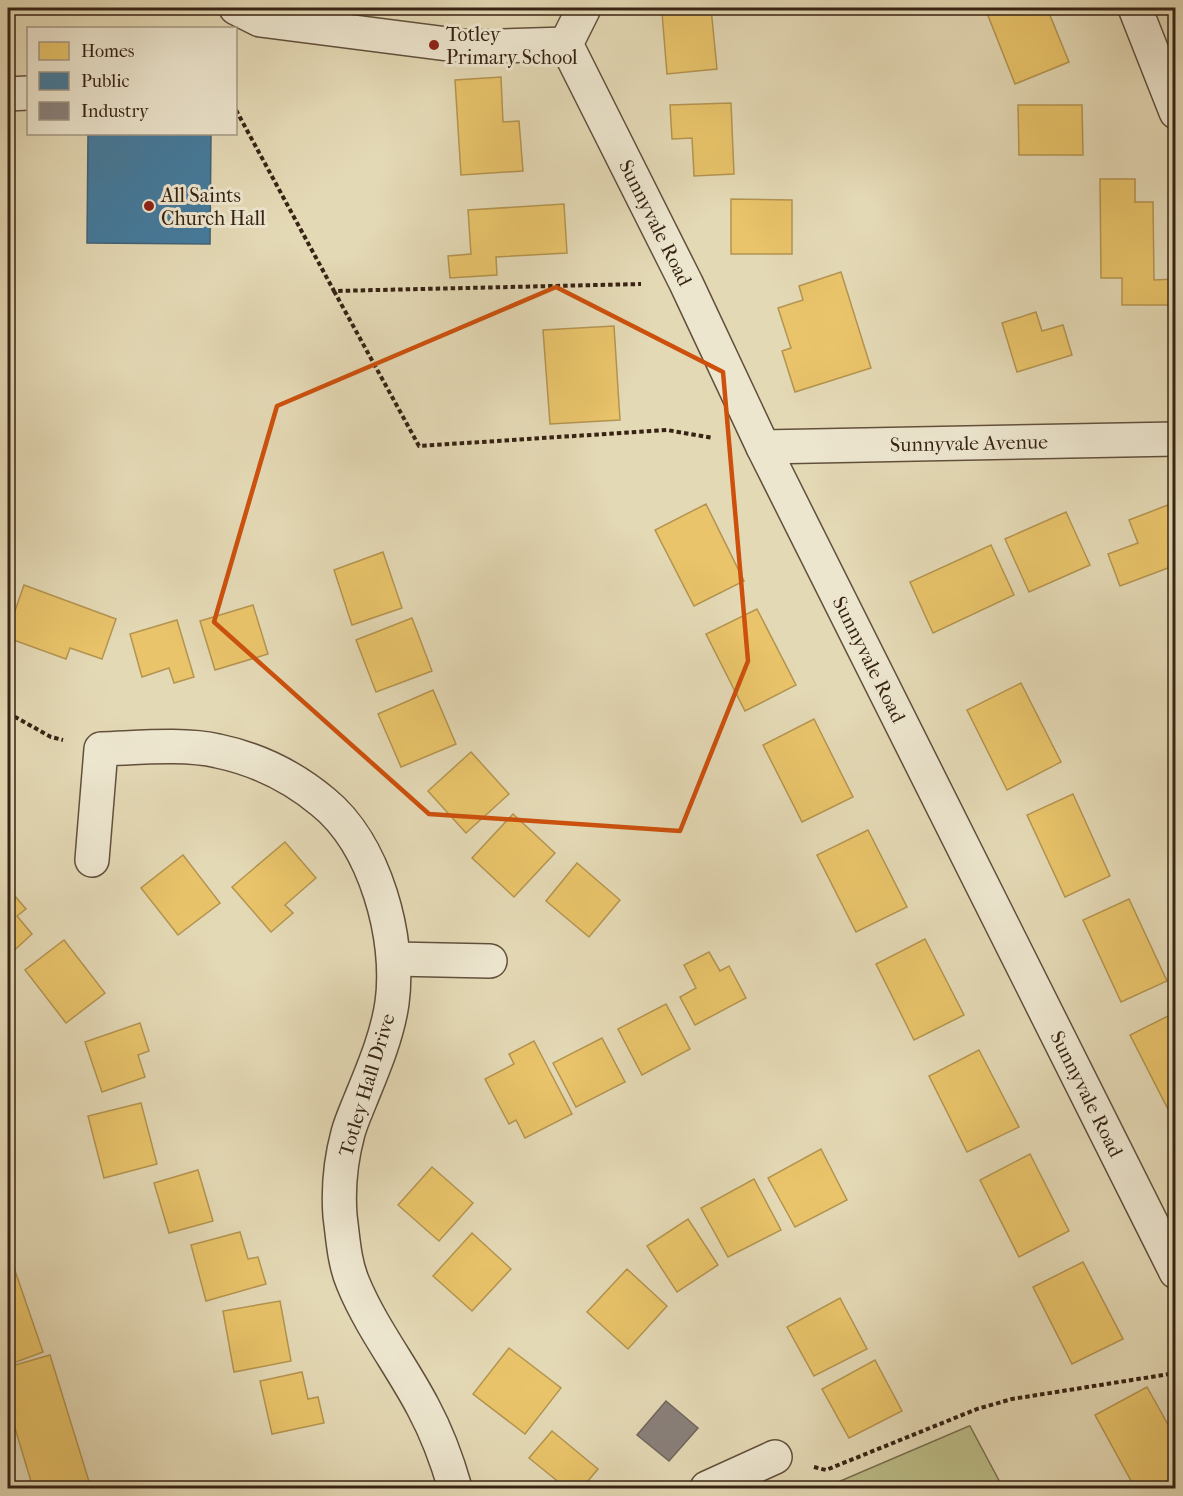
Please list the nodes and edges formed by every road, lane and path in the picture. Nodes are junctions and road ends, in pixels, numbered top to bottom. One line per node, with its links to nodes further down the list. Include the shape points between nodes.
1 (236, 8): 4 (street, via 260,20 471,47)
2 (584, 8): 4 (street)
3 (1135, 8): 8 (street)
4 (566, 44): 9 (street, Sunnyvale Road)
5 (27, 93): 6 (street)
6 (8, 94)
7 (237, 112): 10 (path)
8 (1176, 112)
9 (686, 283): 10 (path); 12 (street, Sunnyvale Road)
10 (334, 291): 12 (path, via 418,446 667,430)
11 (1176, 439): 12 (street, Sunnyvale Avenue)
12 (763, 447): 18 (street, Sunnyvale Road)
13 (8, 712): 14 (path, via 51,737)
14 (100, 749): 15 (street); 16 (street, Totley Hall Drive, via 216,750 278,772 324,802 340,819 372,872 383,899)
15 (92, 860)
16 (393, 959): 17 (street); 21 (street, Totley Hall Drive, via 392,1003 383,1042 348,1132 340,1212 352,1281 424,1408)
17 (490, 961)
18 (1176, 1272)
19 (1176, 1373): 20 (path, via 1012,1399 977,1409 826,1470)
20 (775, 1457): 22 (street)
21 (455, 1488)
22 (707, 1488)

